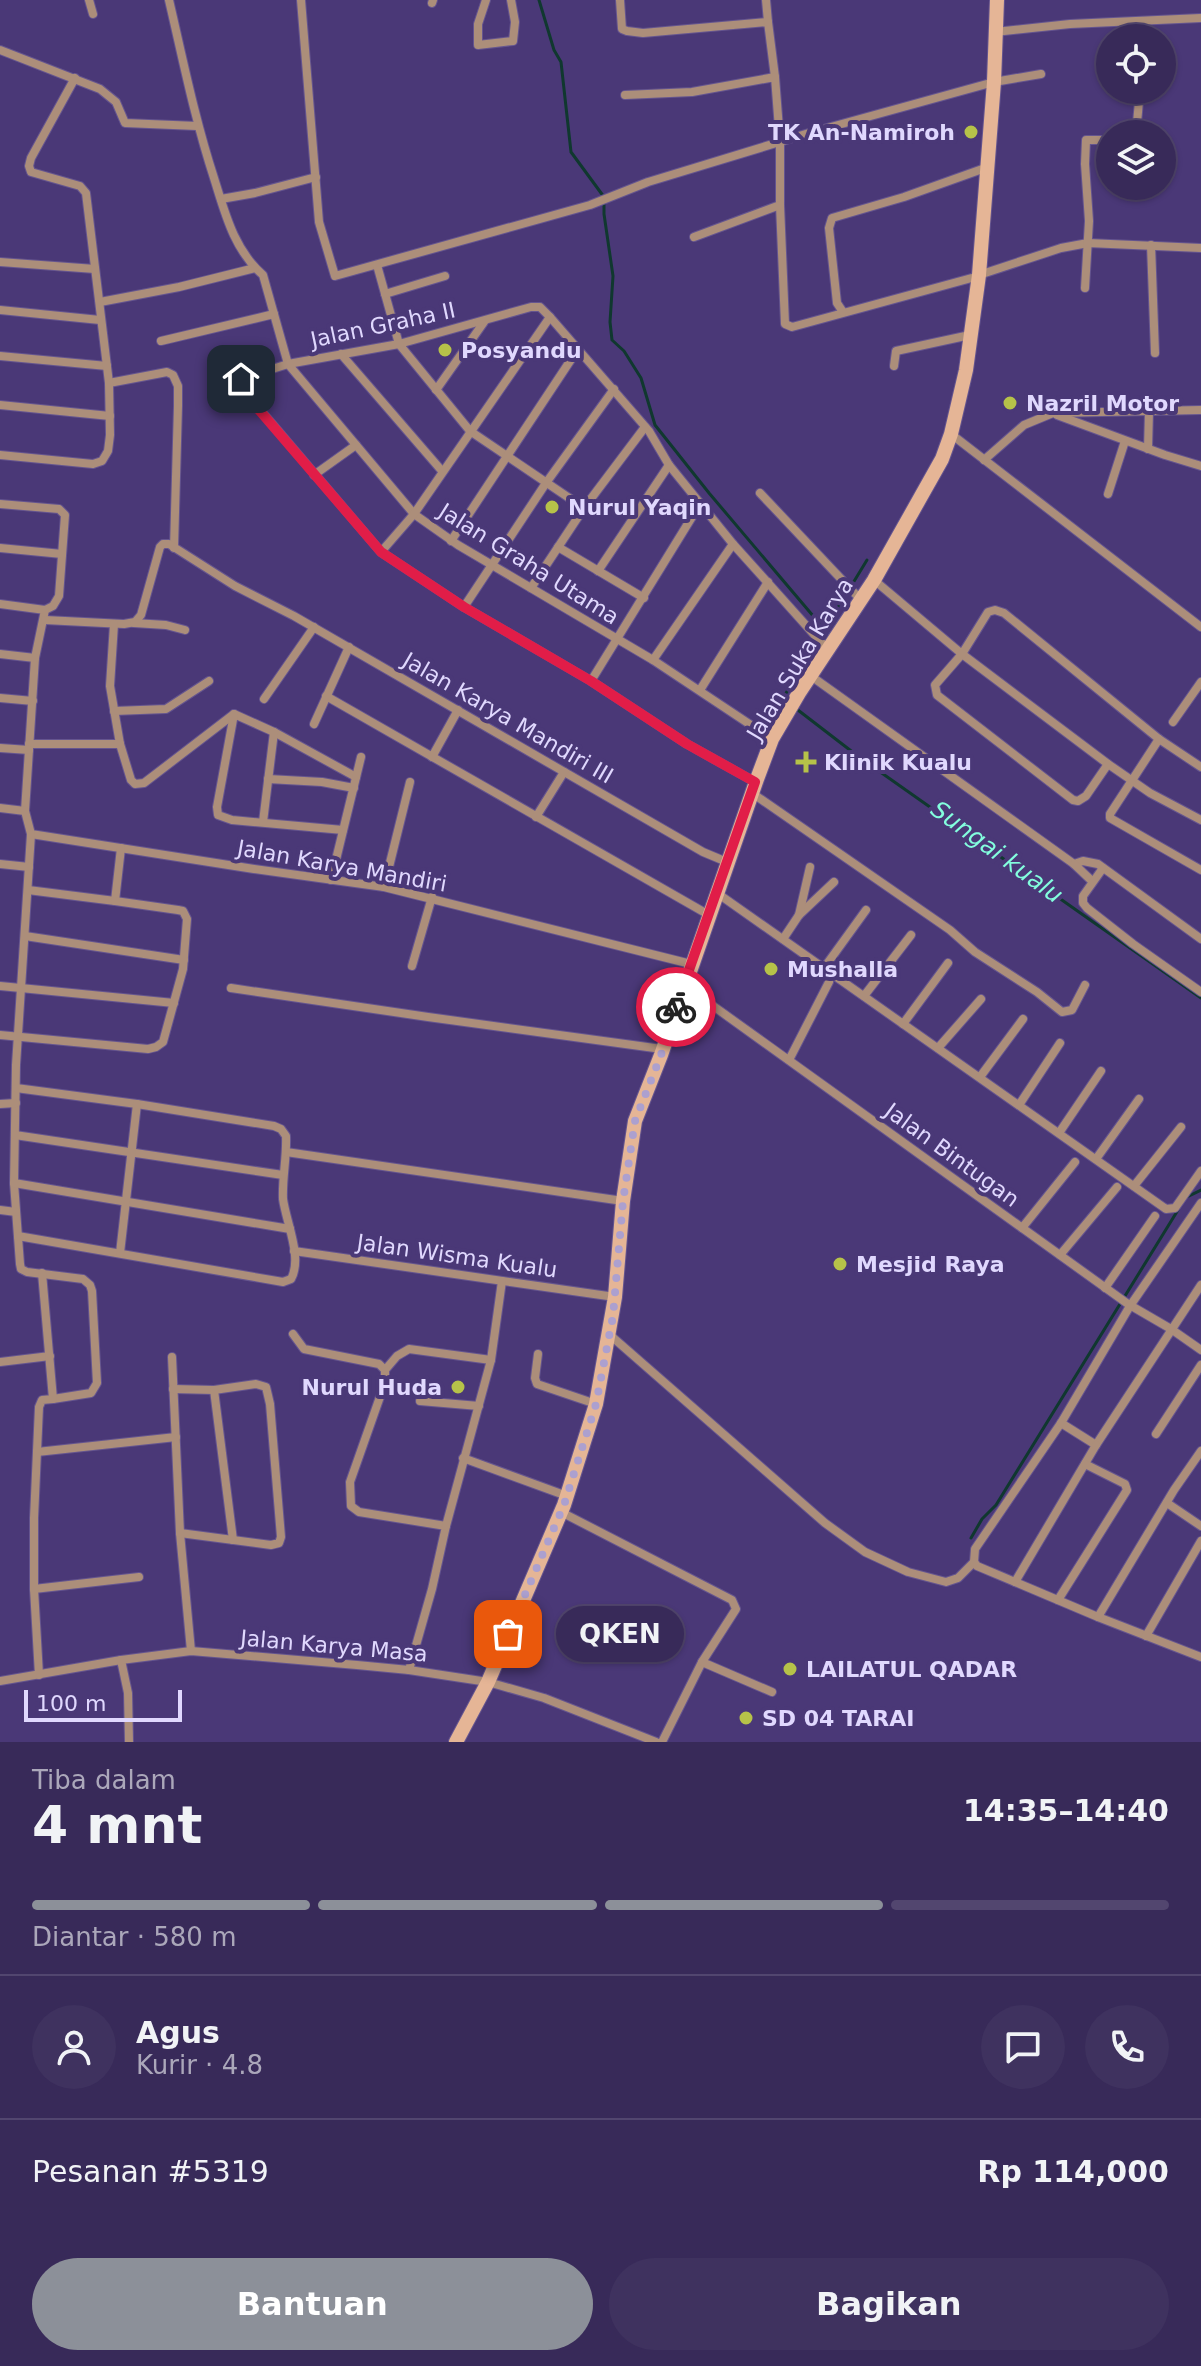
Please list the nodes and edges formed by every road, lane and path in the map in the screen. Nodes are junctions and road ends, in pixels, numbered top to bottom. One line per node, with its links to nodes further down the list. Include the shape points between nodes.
1 (89, 0): 9 (street)
2 (169, 0): 21 (street)
3 (301, 0): 25 (street)
4 (486, 0): 5 (street, via 478,45 513,41)
5 (511, 0)
6 (620, 0): 12 (street, via 622,29 627,31)
7 (766, 0): 12 (street)
8 (997, 0): 14 (main road, Jalan Suka Karya)
9 (93, 14)
10 (1201, 18): 11 (street)
11 (1145, 21): 13 (street); 14 (street)
12 (768, 22): 17 (street)
13 (1145, 24)
14 (995, 32): 19 (main road, Jalan Suka Karya)
15 (0, 50): 18 (street)
16 (1041, 74): 19 (street)
17 (775, 77): 20 (street, via 692,92); 23 (street)
18 (75, 78): 21 (street, via 111,97 125,123); 35 (street, via 29,166 31,172 84,188)
19 (994, 82): 23 (street); 24 (main road, Jalan Suka Karya)
20 (625, 95)
21 (197, 126): 26 (street)
22 (1096, 140): 29 (street, via 1086,140)
23 (780, 142): 27 (street); 33 (street, via 590,205)
24 (988, 167): 36 (main road, Jalan Suka Karya); 42 (street, via 832,218 837,303)
25 (316, 177): 26 (street); 33 (street, via 319,222 335,276)
26 (221, 199): 34 (street, via 231,231)
27 (780, 205): 28 (street); 42 (street, via 785,324 792,327)
28 (694, 237)
29 (1088, 243): 30 (street); 36 (street); 38 (street)
30 (1151, 245): 31 (street); 51 (street)
31 (1201, 248)
32 (0, 262): 35 (street)
33 (377, 265): 39 (street)
34 (255, 268): 40 (street); 43 (street, via 263,275)
35 (95, 269): 40 (street)
36 (979, 275): 42 (street); 47 (main road, Jalan Suka Karya)
37 (445, 276): 39 (street)
38 (1085, 288)
39 (385, 294): 49 (street)
40 (100, 302): 45 (street)
41 (0, 310): 45 (street)
42 (843, 312)
43 (274, 314): 48 (street); 54 (street)
44 (550, 317): 46 (street, Jalan Graha II, via 538,306); 50 (street); 66 (street)
45 (100, 320): 55 (street)
46 (485, 321): 49 (street, Jalan Graha II); 59 (street)
47 (970, 335): 56 (street, via 896,351); 67 (main road, Jalan Suka Karya)
48 (161, 341)
49 (399, 344): 52 (street, Jalan Graha II); 59 (street)
50 (578, 349): 58 (street); 72 (street)
51 (1155, 353)
52 (341, 354): 54 (street, Jalan Graha II); 76 (street)
53 (0, 356): 55 (street)
54 (288, 364): 69 (street, Jalan Graha Utama); 77 (street, Jalan Graha II, via 241,379 238,385)
55 (107, 366): 57 (street)
56 (894, 366)
57 (109, 383): 64 (street); 89 (street, via 167,372 178,386)
58 (614, 389): 65 (street); 78 (street)
59 (436, 390): 66 (street)
60 (0, 405): 64 (street)
61 (1201, 410): 62 (street)
62 (1149, 411): 63 (street); 70 (street)
63 (1053, 413): 68 (street); 73 (street, via 1024,425)
64 (110, 416): 71 (street, via 108,451 99,463)
65 (645, 427): 74 (street); 83 (street)
66 (470, 431): 72 (street); 76 (street)
67 (951, 434): 73 (street); 94 (main road, Jalan Suka Karya)
68 (1125, 441): 70 (street); 80 (street)
69 (356, 445): 77 (street); 84 (street, Jalan Graha Utama)
70 (1148, 449): 75 (street)
71 (0, 455)
72 (507, 456): 78 (street); 85 (street)
73 (984, 460): 106 (street)
74 (669, 465): 82 (street); 93 (street)
75 (1201, 466)
76 (442, 471): 84 (street)
77 (314, 475): 90 (street, Jalan Graha II)
78 (546, 483): 83 (street); 92 (street)
79 (760, 493): 98 (street)
80 (1108, 494)
81 (0, 504): 91 (street, via 63,511)
82 (700, 504): 86 (street); 97 (street)
83 (584, 508): 87 (street)
84 (414, 514): 85 (street, Jalan Graha Utama); 90 (street)
85 (451, 541): 92 (street, Jalan Graha Utama)
86 (733, 544): 95 (street); 114 (street)
87 (558, 547): 93 (street); 96 (street)
88 (0, 548): 91 (street)
89 (174, 548): 103 (street, via 160,547 141,615); 105 (street, Jalan Karya Mandiri III)
90 (381, 552): 100 (street, Jalan Graha II)
91 (62, 554): 101 (street, via 58,600)
92 (491, 565): 96 (street, Jalan Graha Utama); 100 (street)
93 (598, 571): 97 (street)
94 (874, 580): 98 (main road, Jalan Suka Karya); 112 (street)
95 (768, 582): 110 (street); 119 (street)
96 (531, 588): 108 (street, Jalan Graha Utama)
97 (644, 598): 108 (street)
98 (861, 600): 110 (main road, Jalan Suka Karya)
99 (0, 604): 101 (street)
100 (464, 607): 117 (street, Jalan Graha II)
101 (45, 610): 102 (street)
102 (45, 620): 104 (street); 113 (street)
103 (133, 623): 104 (street); 107 (street)
104 (114, 624): 125 (street)
105 (314, 627): 109 (street, Jalan Karya Mandiri III); 122 (street)
106 (1201, 627)
107 (185, 630)
108 (618, 640): 114 (street, Jalan Graha Utama); 117 (street)
109 (349, 647): 120 (street); 124 (street, Jalan Karya Mandiri III)
110 (828, 650): 115 (main road, Jalan Suka Karya)
111 (0, 654): 113 (street)
112 (962, 654): 131 (street, via 985,615 992,610 1004,613); 137 (street); 137 (street, via 935,685 937,695 1070,799 1082,799)
113 (35, 658): 123 (street)
114 (653, 660): 119 (street, Jalan Graha Utama)
115 (811, 676): 130 (main road, Jalan Suka Karya); 156 (street)
116 (209, 681): 125 (street, via 166,709)
117 (591, 681): 144 (street, Jalan Graha II)
118 (1201, 682): 127 (street)
119 (700, 690): 130 (street, Jalan Graha Utama)
120 (326, 696): 128 (street); 136 (street)
121 (0, 698): 123 (street)
122 (264, 699)
123 (33, 701): 133 (street)
124 (458, 710): 136 (street); 139 (street, Jalan Karya Mandiri III)
125 (114, 711): 132 (street)
126 (234, 714): 129 (street); 132 (street, via 144,783 131,780); 150 (street, via 217,813)
127 (1173, 722)
128 (314, 724)
129 (274, 732): 140 (street); 141 (street)
130 (770, 737): 144 (main road, Jalan Suka Karya)
131 (1159, 739): 138 (street); 142 (street)
132 (120, 744): 133 (street)
133 (29, 747): 134 (street); 147 (street)
134 (0, 748)
135 (361, 757): 140 (street)
136 (432, 757): 148 (street)
137 (1108, 764): 142 (street)
138 (1201, 767)
139 (564, 772): 148 (street); 154 (street, Jalan Karya Mandiri III)
140 (356, 777): 145 (street)
141 (268, 779): 145 (street); 150 (street)
142 (1132, 780): 149 (street); 160 (street, via 1111,819)
143 (410, 782): 164 (street)
144 (752, 785): 154 (main road, Jalan Suka Karya); 183 (street, Jalan Graha II, via 1062,1012 1072,1010)
145 (354, 788): 151 (street)
146 (0, 808): 147 (street)
147 (25, 811): 152 (street)
148 (536, 817): 170 (street)
149 (1201, 820)
150 (263, 822): 151 (street)
151 (343, 830): 161 (street)
152 (31, 834): 153 (street, Jalan Karya Mandiri); 157 (street)
153 (121, 848): 161 (street, Jalan Karya Mandiri); 168 (street)
154 (724, 861): 166 (main road, Jalan Suka Karya)
155 (0, 864): 157 (street)
156 (1074, 864): 159 (street, via 1083,861); 162 (street)
157 (29, 867): 165 (street)
158 (810, 867): 171 (street)
159 (1103, 868): 162 (street); 175 (street)
160 (1201, 870)
161 (331, 880): 164 (street, Jalan Karya Mandiri)
162 (1092, 881): 187 (street, via 1083,896 1087,908)
163 (834, 882): 171 (street)
164 (384, 887): 167 (street, Jalan Karya Mandiri)
165 (28, 890): 168 (street); 173 (street)
166 (716, 893): 170 (main road, Jalan Suka Karya); 174 (street)
167 (432, 897): 178 (street, Jalan Karya Mandiri); 179 (street)
168 (115, 901): 176 (street, via 183,911 188,926)
169 (866, 910): 180 (street)
170 (709, 915): 178 (main road, Jalan Suka Karya)
171 (799, 915): 174 (street)
172 (911, 935): 188 (street)
173 (25, 936): 176 (street); 185 (street)
174 (783, 939): 180 (street)
175 (1201, 939)
176 (184, 960): 190 (street)
177 (948, 963): 192 (street)
178 (691, 964): 182 (main road, Jalan Suka Karya)
179 (412, 966)
180 (824, 968): 188 (street)
181 (829, 982): 198 (street)
182 (684, 985): 197 (main road, Jalan Suka Karya); 198 (street, Jalan Bintugan)
183 (1085, 985)
184 (0, 986): 185 (street)
185 (21, 988): 190 (street); 194 (street)
186 (231, 988): 197 (street)
187 (1201, 992)
188 (864, 996): 192 (street)
189 (981, 999): 196 (street)
190 (174, 1003): 194 (street, via 163,1042 153,1048)
191 (1023, 1019): 200 (street)
192 (903, 1024): 196 (street)
193 (0, 1035): 194 (street)
194 (18, 1036): 201 (street)
195 (1060, 1043): 206 (street)
196 (938, 1048): 200 (street)
197 (662, 1049): 220 (main road, Jalan Suka Karya, via 635,1121)
198 (789, 1060): 225 (street, Jalan Bintugan)
199 (1101, 1071): 208 (street)
200 (980, 1077): 206 (street)
201 (16, 1088): 203 (street); 205 (street)
202 (1139, 1099): 212 (street)
203 (16, 1103): 204 (street); 209 (street)
204 (0, 1104)
205 (137, 1104): 210 (street); 211 (street, via 274,1126 286,1136)
206 (1019, 1105): 208 (street)
207 (1181, 1127): 217 (street)
208 (1059, 1133): 212 (street)
209 (15, 1135): 210 (street); 216 (street)
210 (131, 1152): 215 (street); 219 (street)
211 (286, 1152): 215 (street); 220 (street)
212 (1096, 1159): 217 (street)
213 (1075, 1162): 225 (street)
214 (1201, 1171): 217 (street, via 1172,1209)
215 (283, 1175): 226 (street)
216 (14, 1183): 219 (street); 223 (street)
217 (1134, 1186)
218 (1117, 1187): 230 (street)
219 (125, 1201): 226 (street); 229 (street)
220 (623, 1201): 235 (main road, Jalan Suka Karya)
221 (1201, 1203): 236 (street)
222 (0, 1210): 223 (street)
223 (16, 1212): 227 (street)
224 (1155, 1216): 234 (street)
225 (1022, 1228): 230 (street, Jalan Bintugan)
226 (290, 1229): 228 (street)
227 (18, 1236): 229 (street); 231 (street, via 21,1269)
228 (294, 1251): 229 (street, via 295,1272 283,1282); 232 (street, Jalan Wisma Kualu)
229 (120, 1253)
230 (1060, 1255): 234 (street, Jalan Bintugan)
231 (42, 1273): 242 (street); 250 (street, via 83,1279 92,1291 96,1387 88,1394)
232 (502, 1281): 235 (street, Jalan Wisma Kualu); 244 (street)
233 (1201, 1285): 237 (street)
234 (1105, 1288): 236 (street, Jalan Bintugan)
235 (615, 1297): 239 (main road, Jalan Suka Karya)
236 (1129, 1305): 237 (street, Jalan Bintugan); 254 (street)
237 (1171, 1329): 240 (street, Jalan Bintugan); 257 (street)
238 (293, 1334): 247 (street, via 304,1349)
239 (610, 1335): 252 (main road, Jalan Suka Karya); 270 (street, via 865,1552 946,1582)
240 (1201, 1350)
241 (538, 1354): 252 (street, via 537,1384)
242 (50, 1356): 245 (street); 250 (street)
243 (172, 1357): 248 (street)
244 (491, 1360): 247 (street, via 409,1349); 253 (street)
245 (0, 1362)
246 (1201, 1365): 255 (street)
247 (385, 1370): 265 (street, via 350,1482 351,1506 359,1512)
248 (173, 1389): 249 (street); 256 (street)
249 (214, 1390): 268 (street); 268 (street, via 260,1385 267,1389 270,1404 281,1537 271,1545)
250 (53, 1399): 259 (street, via 39,1404)
251 (420, 1401): 253 (street)
252 (596, 1404): 262 (main road, Jalan Suka Karya)
253 (479, 1406): 260 (street)
254 (1061, 1423): 257 (street); 270 (street, via 975,1549)
255 (1156, 1434)
256 (176, 1437): 259 (street); 267 (street)
257 (1096, 1445): 261 (street)
258 (1201, 1451): 263 (street)
259 (37, 1452): 273 (street)
260 (463, 1458): 262 (street); 265 (street)
261 (1085, 1464): 272 (street); 274 (street, via 1125,1484 1127,1490)
262 (567, 1496): 264 (main road, Jalan Suka Karya)
263 (1167, 1503): 266 (street); 275 (street)
264 (561, 1512): 281 (street, via 735,1603); 285 (main road, Jalan Suka Karya)
265 (446, 1526): 282 (street)
266 (1201, 1526)
267 (180, 1533): 268 (street); 278 (street)
268 (233, 1540)
269 (1201, 1541): 276 (street)
270 (974, 1562): 272 (street)
271 (139, 1577): 273 (street)
272 (1015, 1582): 274 (street)
273 (34, 1589): 283 (street)
274 (1058, 1600): 275 (street)
275 (1098, 1617): 276 (street)
276 (1146, 1636): 279 (street)
277 (1201, 1643): 279 (street)
278 (191, 1651): 280 (street, Jalan Karya Masa); 282 (street, Jalan Karya Masa)
279 (1198, 1655)
280 (121, 1660): 283 (street, Jalan Karya Masa); 287 (street)
281 (702, 1662): 286 (street); 289 (street)
282 (409, 1670): 285 (street, Jalan Karya Masa)
283 (39, 1675): 284 (street, Jalan Karya Masa)
284 (0, 1681)
285 (488, 1682): 288 (main road, Jalan Suka Karya); 289 (street, Jalan Karya Masa)
286 (772, 1692)
287 (129, 1742)
288 (456, 1742)
289 (659, 1742)

